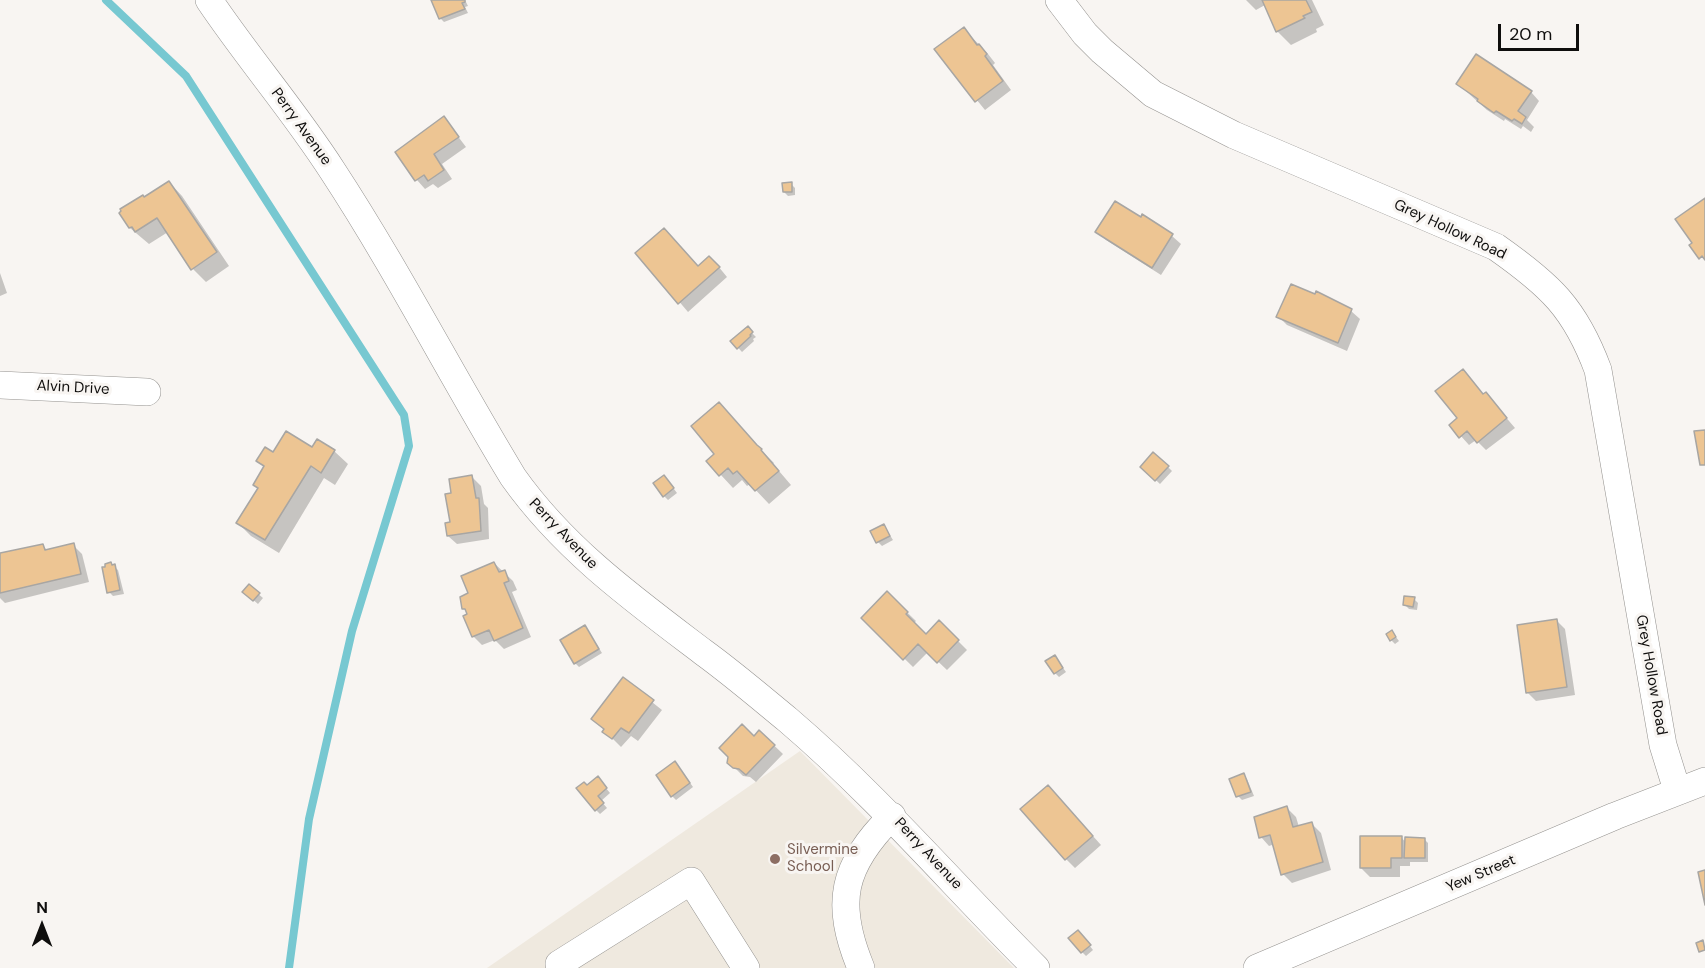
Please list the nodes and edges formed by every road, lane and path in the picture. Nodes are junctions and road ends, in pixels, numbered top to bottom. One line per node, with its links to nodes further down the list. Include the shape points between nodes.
1 (209, 0): 7 (street, Perry Avenue, via 333,171 505,463 538,510 631,599 737,677)
2 (1059, 0): 6 (street, Grey Hollow Road, via 1102,51 1153,94 1234,135 1496,248 1522,265 1562,302 1588,342 1600,378 1663,745)
3 (0, 385): 4 (street, Alvin Drive)
4 (147, 392)
5 (1705, 781): 6 (street, Yew Street)
6 (1677, 790): 12 (street, Yew Street)
7 (892, 816): 10 (street, via 875,833 854,866 846,889 845,917); 11 (street, Perry Avenue)
8 (562, 968): 9 (street, via 559,964 691,881)
9 (746, 968)
10 (861, 968)
11 (1036, 968)
12 (1257, 968)

